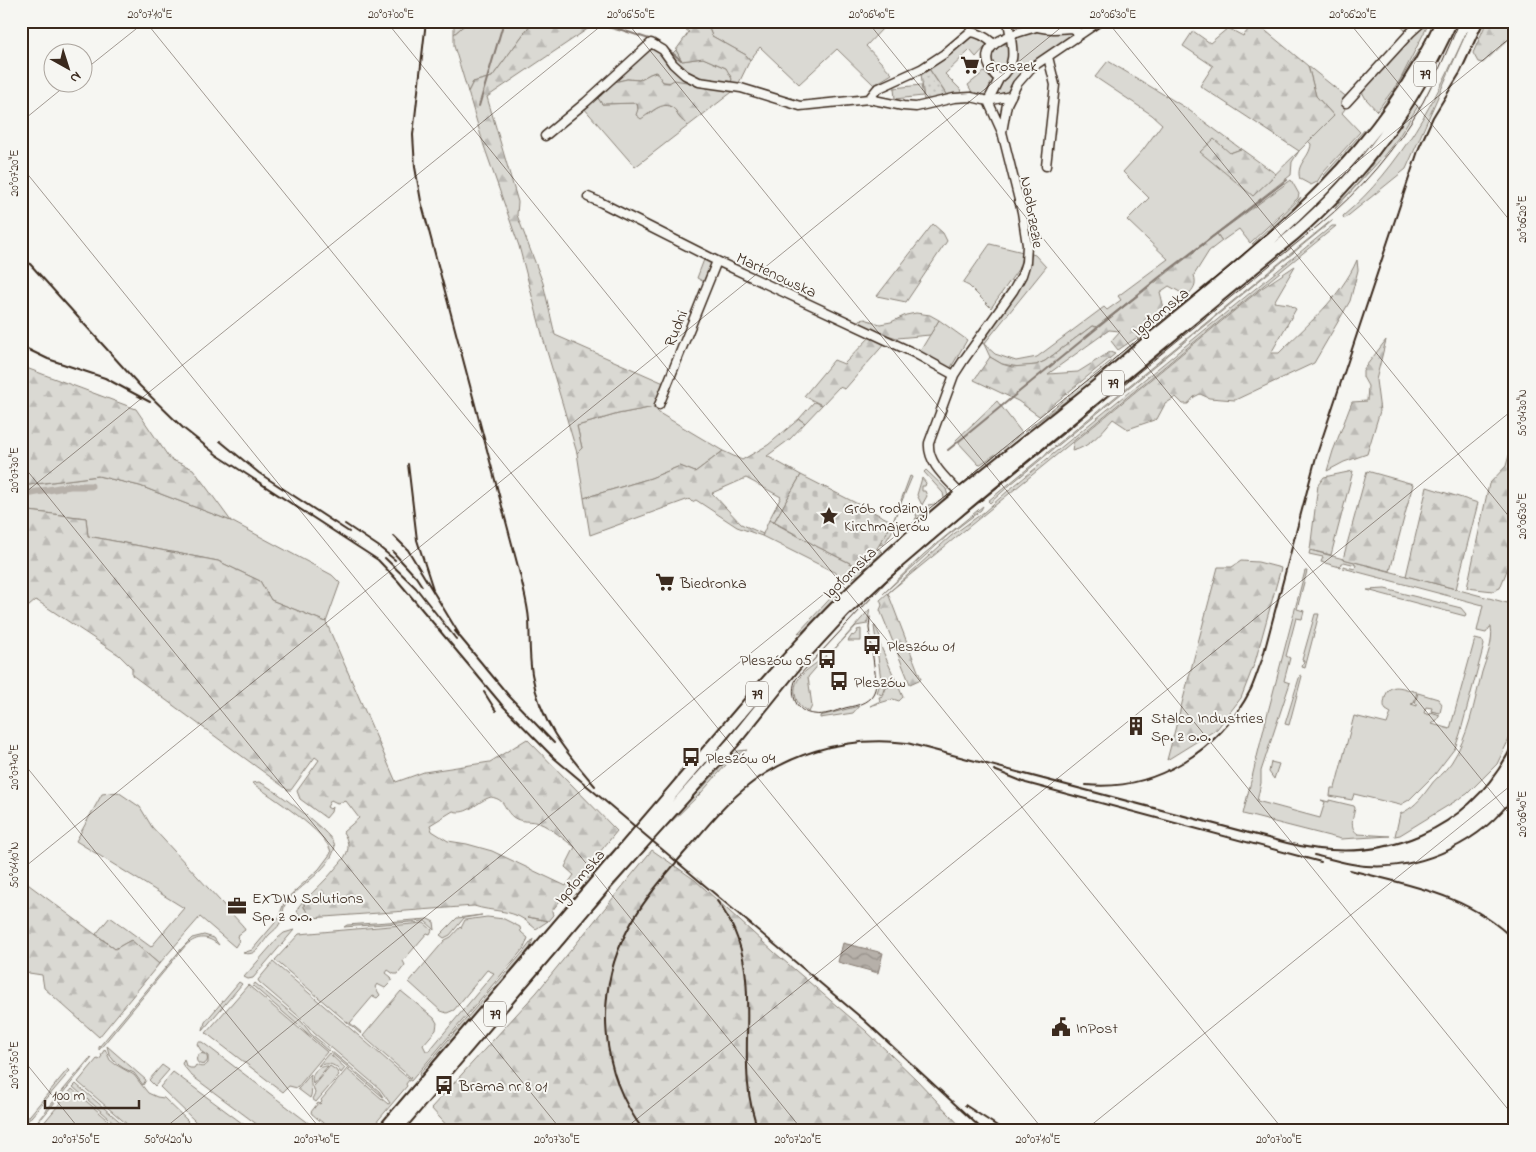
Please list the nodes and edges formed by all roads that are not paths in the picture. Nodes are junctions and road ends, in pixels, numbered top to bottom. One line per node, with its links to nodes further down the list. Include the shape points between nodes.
1 (1008, 21): 9 (street)
2 (1022, 21): 7 (street)
3 (1100, 21): 8 (street, Nadbrzezie)
4 (1423, 21): 16 (street)
5 (1442, 21): 24 (main road, Igołomska / 79, via 1419,67 1384,119 1313,199 1234,272)
6 (1451, 21): 24 (main road, Igołomska / 79, via 1425,75 1394,124 1364,164 1328,203)
7 (1036, 27): 8 (street, via 1071,28); 9 (street)
8 (1080, 33): 11 (street, Nadbrzezie)
9 (1010, 36): 10 (street); 12 (street, via 1013,62)
10 (994, 44): 12 (street, via 987,60); 14 (street, via 984,36 970,32 944,54 921,69 877,89)
11 (1048, 57): 13 (street, Nadbrzezie, via 1031,68); 19 (street, via 1055,84)
12 (999, 79): 15 (street)
13 (1011, 96): 15 (street); 17 (street, Nadbrzezie)
14 (869, 99): 15 (street, via 916,107 954,98); 18 (street, via 800,106 741,88 699,82 684,75 662,50 651,43)
15 (988, 101): 17 (street)
16 (1346, 103)
17 (1002, 132): 22 (street, Nadbrzezie, via 1022,212 1028,245 1026,262 1013,291)
18 (545, 136)
19 (1046, 166)
20 (588, 198): 21 (street, Martenowska)
21 (717, 261): 22 (street, Martenowska); 23 (street, Rudni)
22 (954, 375): 24 (street, Nadbrzezie, via 928,448 934,464)
23 (659, 405)
24 (964, 498): 25 (main road, Igołomska / 79, via 830,625 723,754)
25 (570, 920): 26 (main road, Igołomska / 79); 27 (main road, Igołomska / 79)
26 (383, 1131)
27 (395, 1131)

